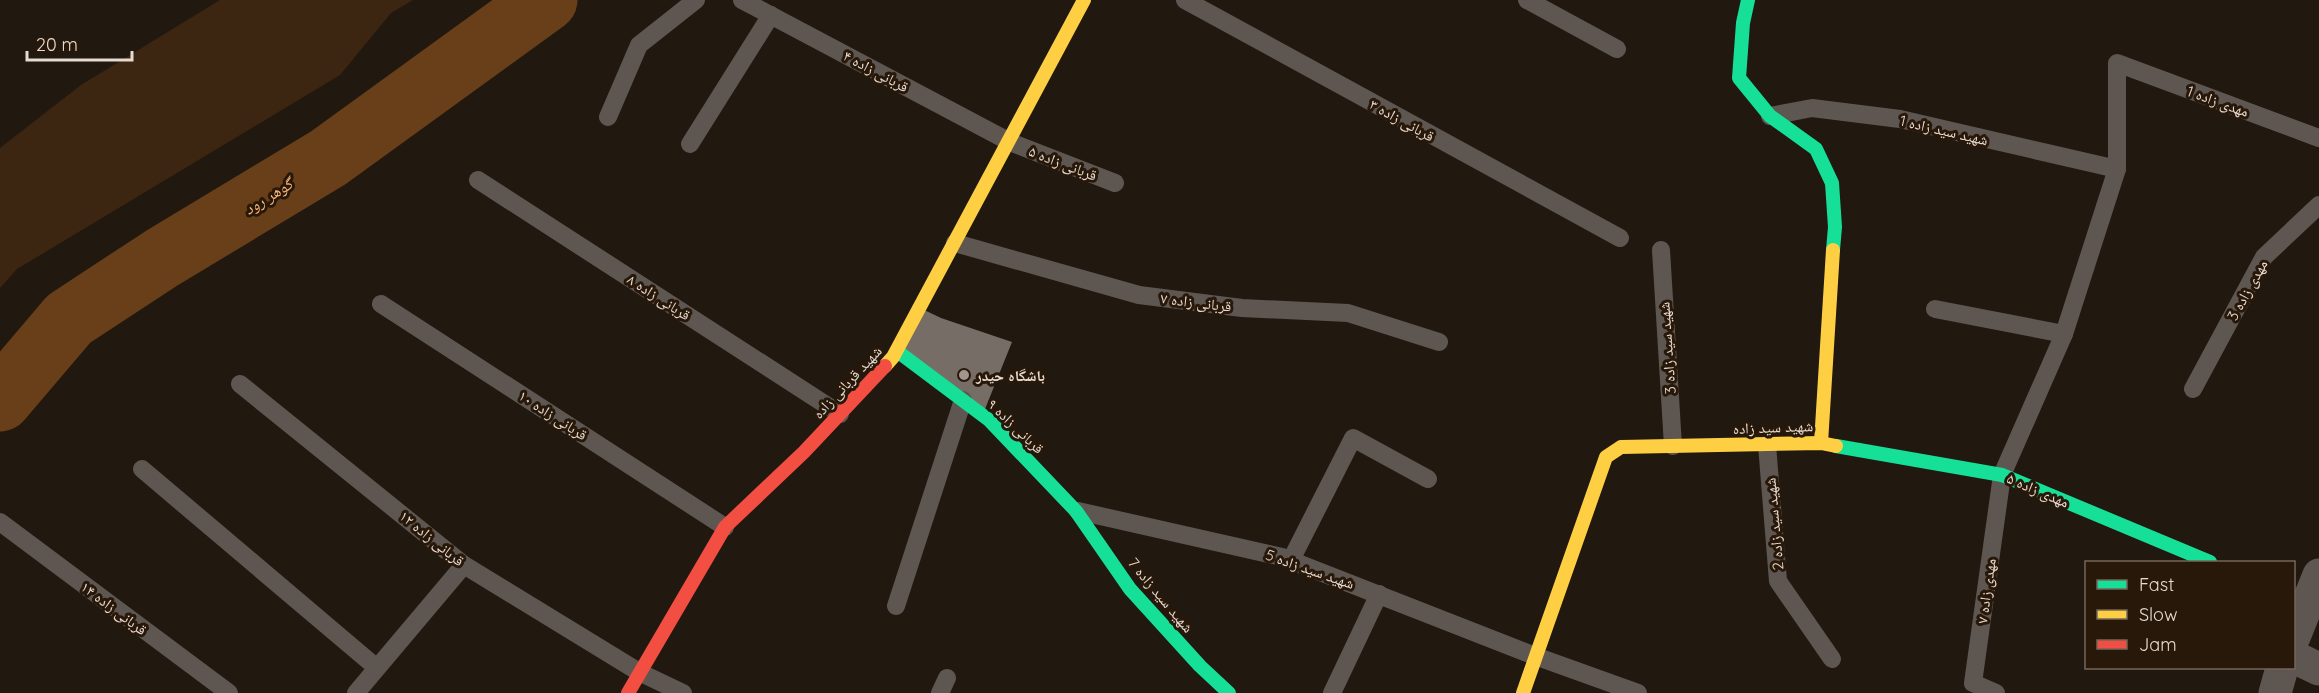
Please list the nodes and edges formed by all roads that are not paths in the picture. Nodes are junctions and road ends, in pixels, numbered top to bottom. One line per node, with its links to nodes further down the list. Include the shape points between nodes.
1 (696, 0): 10 (lane, via 639,45)
2 (742, 0): 7 (lane, قربانی زاده ۴)
3 (1084, 0): 12 (street, شهید قربانی زاده)
4 (1185, 0): 18 (lane, قربانی زاده ۳)
5 (1527, 0): 8 (lane)
6 (1748, 0): 9 (street, شهید سید زاده, via 1739,78)
7 (771, 15): 12 (lane, قربانی زاده ۴); 13 (lane)
8 (1617, 49)
9 (1770, 116): 14 (lane, شهید سید زاده 1, via 1812,108 1900,119); 30 (street, شهید سید زاده, via 1816,149 1832,183 1835,227)
10 (608, 117)
11 (2319, 138): 14 (lane, مهدی زاده 1, via 2117,63)
12 (1010, 142): 16 (lane, قربانی زاده ۵); 19 (street, شهید قربانی زاده)
13 (690, 144)
14 (2116, 169): 23 (lane)
15 (478, 180): 29 (lane, قربانی زاده ۸)
16 (1115, 183)
17 (2319, 205): 27 (lane, مهدی زاده 3, via 2264,257)
18 (1620, 238)
19 (955, 243): 24 (lane, قربانی زاده ۷, via 1138,295 1242,308 1348,313); 25 (street, شهید قربانی زاده)
20 (1661, 250): 32 (lane, شهید سید زاده 3)
21 (381, 304): 38 (lane, قربانی زاده ۱۰)
22 (1935, 309): 23 (lane)
23 (2064, 334): 34 (lane)
24 (1439, 342)
25 (897, 351): 28 (street, قربانی زاده ۹); 29 (street, شهید قربانی زاده)
26 (240, 384): 41 (lane, قربانی زاده ۱۲)
27 (2193, 389)
28 (963, 400): 36 (street, قربانی زاده ۹, via 989,420); 44 (lane)
29 (840, 414): 38 (street, شهید قربانی زاده)
30 (1821, 443): 31 (street, شهید سید زاده); 34 (street, مهدی زاده ۵)
31 (1767, 445): 32 (street, شهید سید زاده); 48 (lane, شهید سید زاده 2, via 1778,581)
32 (1673, 446): 46 (street, شهید سید زاده, via 1621,447 1606,457)
33 (142, 469): 49 (lane)
34 (2002, 475): 40 (street, مهدی زاده ۵); 61 (lane, مهدی زاده ۷, via 1973,683)
35 (1428, 479): 39 (lane, via 1353,438)
36 (1076, 511): 39 (lane, شهید سید زاده 5); 57 (street, شهید سید زاده 7, via 1130,589)
37 (0, 522): 53 (lane, قربانی زاده ۱۴)
38 (725, 527): 52 (street, شهید قربانی زاده)
39 (1291, 560): 43 (lane, شهید سید زاده 5)
40 (2208, 561)
41 (464, 565): 49 (lane); 52 (lane, قربانی زاده ۱۲)
42 (2307, 592): 45 (street)
43 (1379, 594): 46 (lane, شهید سید زاده 5); 58 (lane)
44 (896, 606)
45 (2295, 634)
46 (1535, 657): 59 (street, شهید سید زاده); 60 (lane, شهید سید زاده 5)
47 (2295, 657): 51 (street)
48 (1832, 659)
49 (377, 668): 54 (lane)
50 (2282, 669): 62 (street)
51 (2319, 669)
52 (639, 672): 55 (street, شهید قربانی زاده); 56 (lane, قربانی زاده ۱۲)
53 (229, 693)
54 (356, 693)
55 (628, 693)
56 (683, 693)
57 (1229, 693)
58 (1332, 693)
59 (1522, 693)
60 (1638, 693)
61 (1996, 693)
62 (2275, 693)

